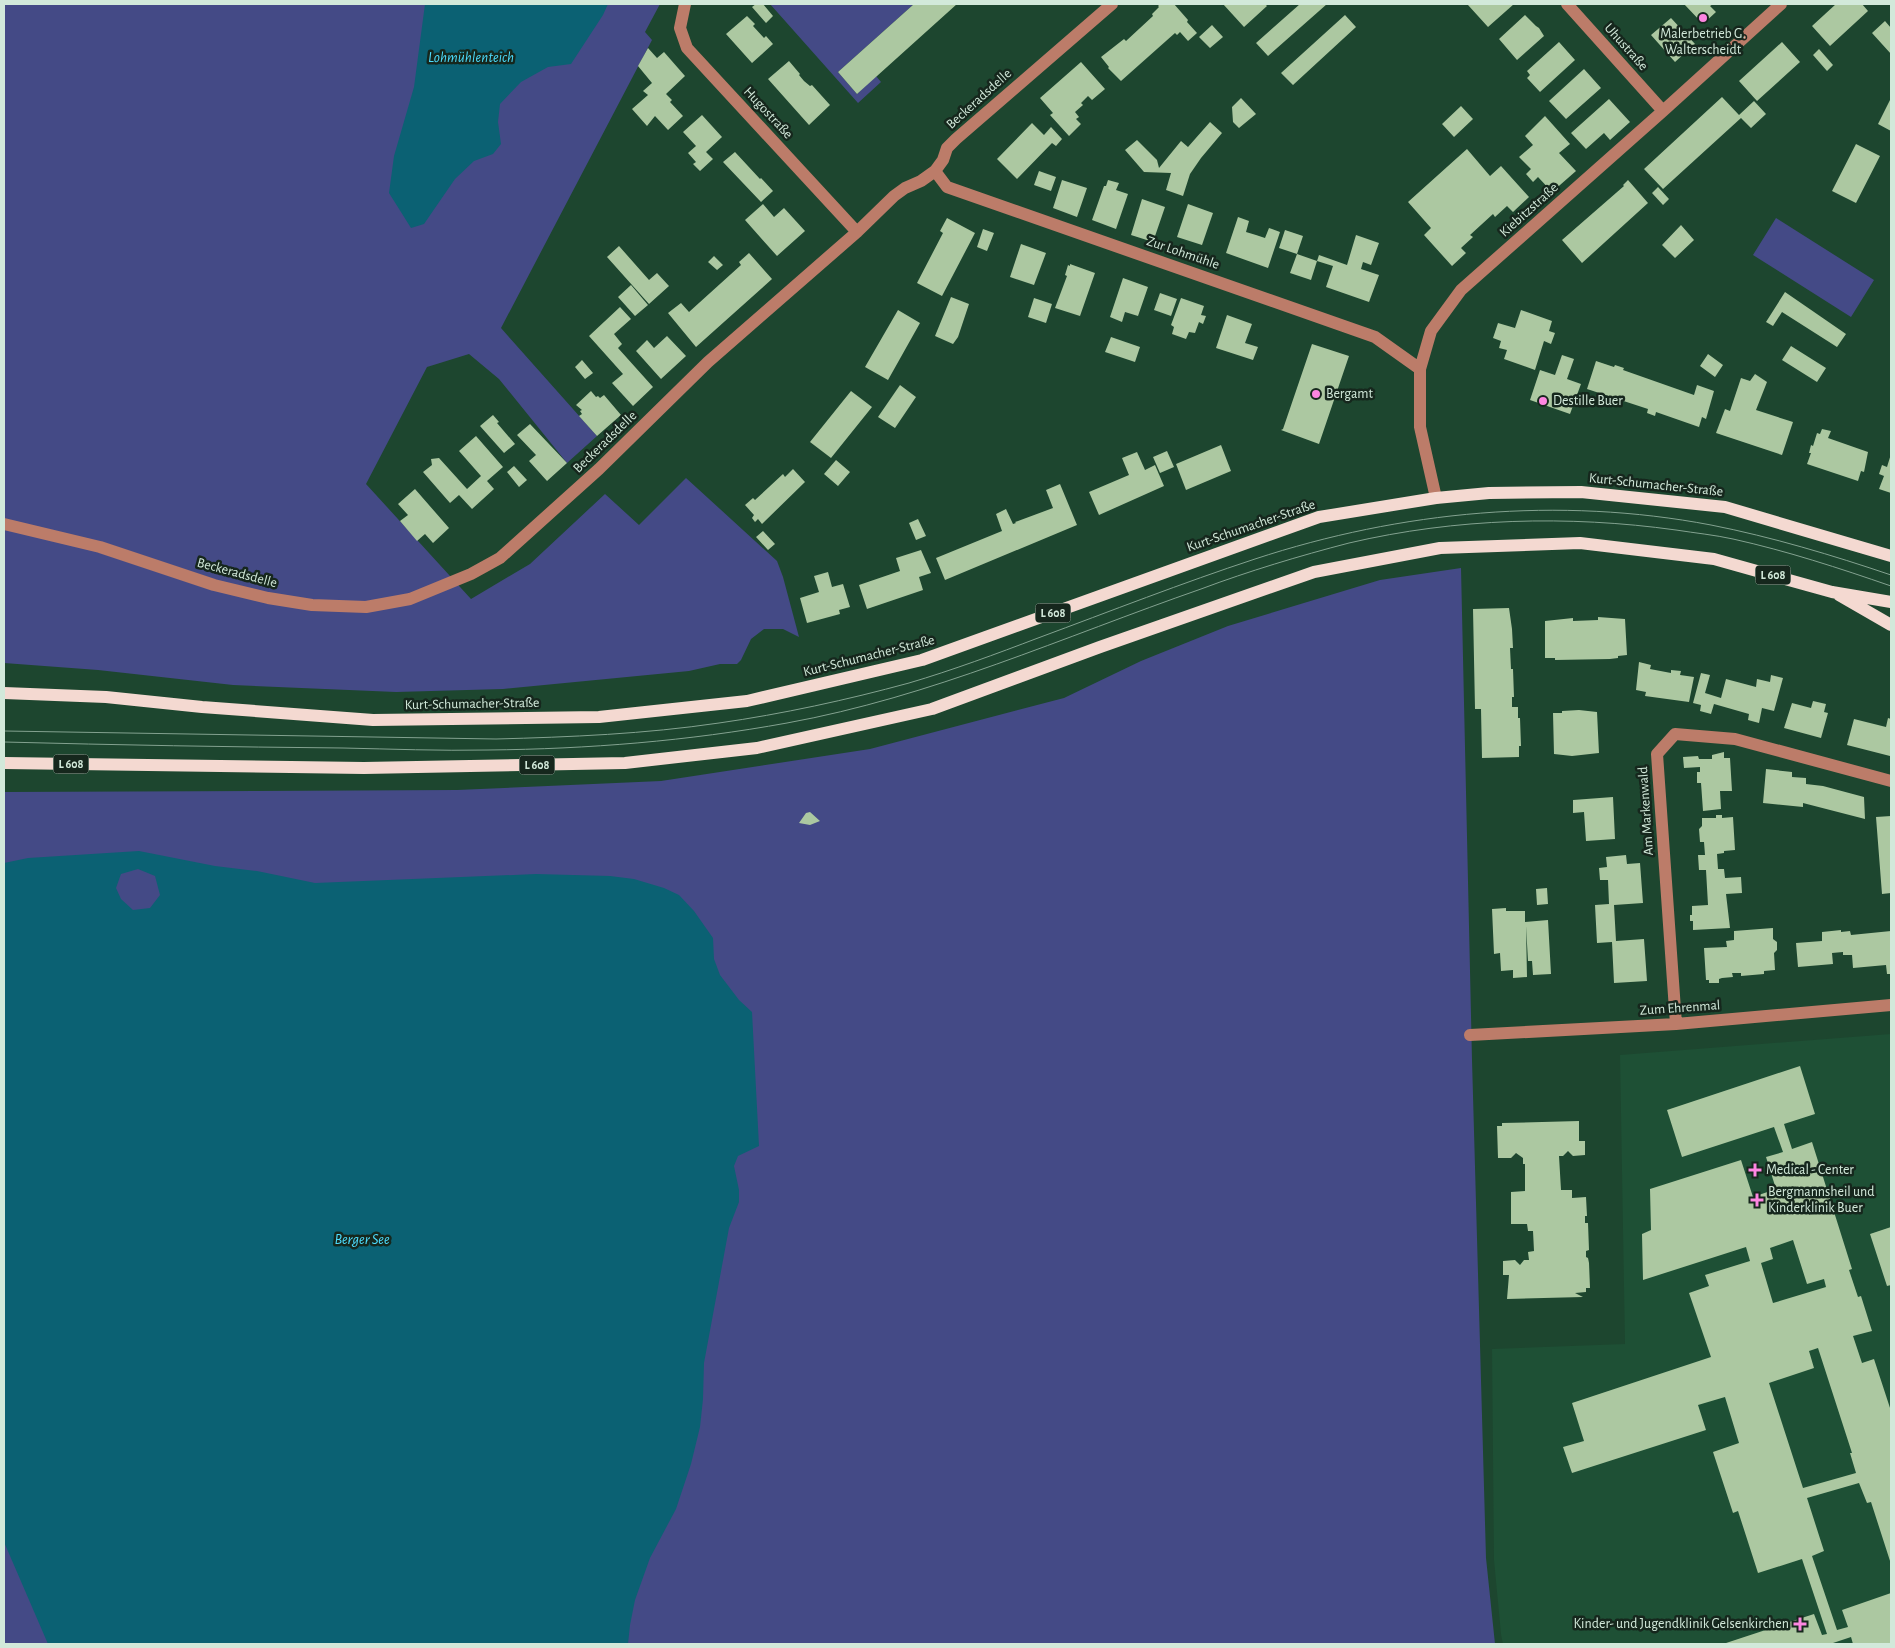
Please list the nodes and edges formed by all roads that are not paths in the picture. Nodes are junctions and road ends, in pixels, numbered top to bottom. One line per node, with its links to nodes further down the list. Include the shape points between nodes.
1 (685, 4): 7 (street, Hugostraße, via 680,28 687,48)
2 (1112, 4): 6 (street, Beckeradsdelle, via 956,139)
3 (1567, 4): 5 (street, Uhustraße)
4 (1781, 4): 5 (street, Kiebitzstraße)
5 (1663, 111): 8 (street, Kiebitzstraße, via 1461,290 1431,331)
6 (935, 171): 7 (street, Beckeradsdelle, via 894,196); 8 (street, Zur Lohmühle, via 947,187 1375,336)
7 (857, 232): 10 (street, Beckeradsdelle, via 708,362 599,470 500,558 471,574 410,599 366,607 312,605 268,598 214,585 100,547)
8 (1420, 369): 9 (street, Kiebitzstraße, via 1420,427)
9 (1436, 498): 11 (main road, Kurt-Schumacher-Straße / L 608, via 1489,493 1581,492 1725,507); 15 (main road, Kurt-Schumacher-Straße / L 608, via 1319,517 922,660 747,701 599,717 373,720 106,696)
10 (4, 524)
11 (1891, 556)
12 (1832, 592): 13 (main road); 14 (main road, L 608); 16 (main road, L 608, via 1714,559 1580,543 1440,548 1314,572 932,709 758,748 616,764 364,768)
13 (1891, 602)
14 (1891, 625)
15 (4, 693)
16 (4, 763)
17 (1891, 781): 19 (street, Am Markenwald, via 1735,738 1675,734 1659,751)
18 (1891, 1005): 19 (street, Zum Ehrenmal)
19 (1676, 1024): 20 (street, Zum Ehrenmal)
20 (1470, 1035)

